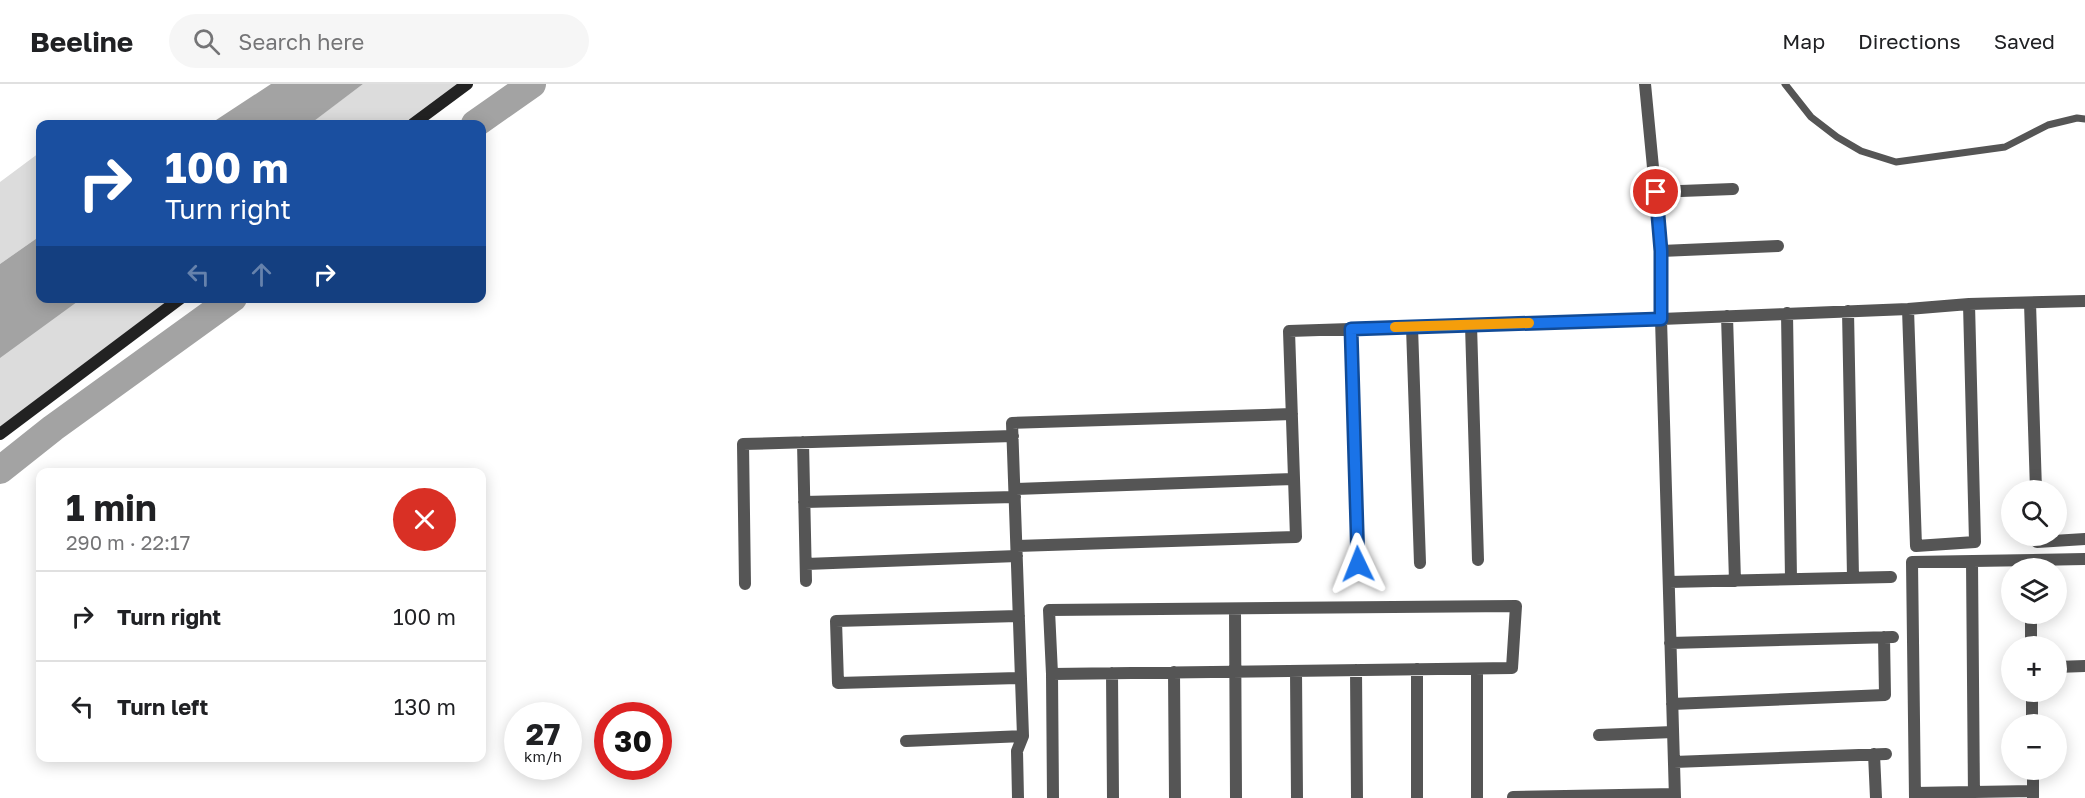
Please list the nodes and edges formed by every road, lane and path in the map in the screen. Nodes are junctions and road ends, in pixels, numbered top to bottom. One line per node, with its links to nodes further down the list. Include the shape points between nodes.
1 (467, 84): 5 (main road)
2 (1645, 84): 7 (street)
3 (1785, 84): 4 (lane, via 1811,117 1837,137 1861,152 1896,162 2005,147 2048,125)
4 (2085, 119)
5 (418, 120)
6 (1734, 189): 7 (street)
7 (1656, 192): 9 (street)
8 (1779, 246): 9 (street)
9 (1661, 251): 18 (street)
10 (2085, 301): 12 (street)
11 (174, 303): 23 (main road)
12 (2030, 303): 13 (street); 27 (street)
13 (1969, 304): 14 (street); 14 (street, via 1975,542 1916,546)
14 (1908, 309): 15 (street)
15 (1848, 311): 16 (street); 42 (street)
16 (1787, 313): 17 (street); 43 (street)
17 (1727, 316): 18 (street); 45 (street)
18 (1661, 319): 19 (street); 46 (street)
19 (1472, 325): 20 (street); 34 (street)
20 (1412, 327): 21 (street); 37 (street)
21 (1351, 329): 22 (street, via 1289,331); 40 (street)
22 (1292, 414): 24 (street, via 1012,423); 26 (street)
23 (0, 434)
24 (1013, 436): 25 (street); 28 (street)
25 (803, 442): 29 (street); 47 (street, via 743,444)
26 (1294, 479): 28 (street); 32 (street, via 1296,537)
27 (2036, 480)
28 (1015, 493): 29 (street); 32 (street)
29 (804, 502): 39 (street)
30 (2085, 539): 31 (street)
31 (2067, 540)
32 (1017, 551): 39 (street); 49 (street)
33 (2085, 559): 36 (street)
34 (1478, 561)
35 (1972, 561): 38 (street); 69 (street); 72 (street, via 1912,562)
36 (2067, 561)
37 (1420, 563)
38 (2001, 563)
39 (806, 564): 44 (street)
40 (1358, 564)
41 (1891, 576): 42 (street)
42 (1853, 578): 43 (street)
43 (1791, 579): 45 (street)
44 (806, 580)
45 (1735, 581): 46 (street)
46 (1669, 582): 50 (street)
47 (745, 584)
48 (1235, 609): 54 (street, via 1516,606 1512,668); 58 (street); 60 (street, via 1049,610)
49 (1019, 616): 61 (street); 61 (street, via 836,621 838,683)
50 (1670, 644): 62 (street); 62 (street, via 1889,637 1885,695)
51 (2067, 666): 52 (street)
52 (2085, 666)
53 (1417, 669): 54 (street); 55 (street); 81 (street)
54 (1477, 669): 82 (street)
55 (1356, 670): 56 (street); 80 (street)
56 (1296, 671): 58 (street); 79 (street)
57 (1174, 672): 58 (street); 59 (street); 77 (street)
58 (1235, 672): 78 (street)
59 (1112, 673): 60 (street); 76 (street)
60 (1052, 674): 75 (street)
61 (1021, 678): 65 (street)
62 (1672, 704): 63 (street)
63 (1673, 732): 64 (street); 67 (street)
64 (1599, 735)
65 (1023, 736): 66 (street); 74 (street, via 1017,751)
66 (906, 741)
67 (1674, 762): 71 (street); 83 (street, via 1880,754)
68 (2033, 794): 69 (street)
69 (1974, 795): 72 (street)
70 (1513, 796): 71 (street)
71 (1675, 796)
72 (1915, 796)
73 (1013, 798): 74 (street)
74 (1018, 798)
75 (1053, 798)
76 (1113, 798)
77 (1175, 798)
78 (1236, 798)
79 (1297, 798)
80 (1357, 798)
81 (1418, 798)
82 (1477, 798)
83 (1876, 798)

